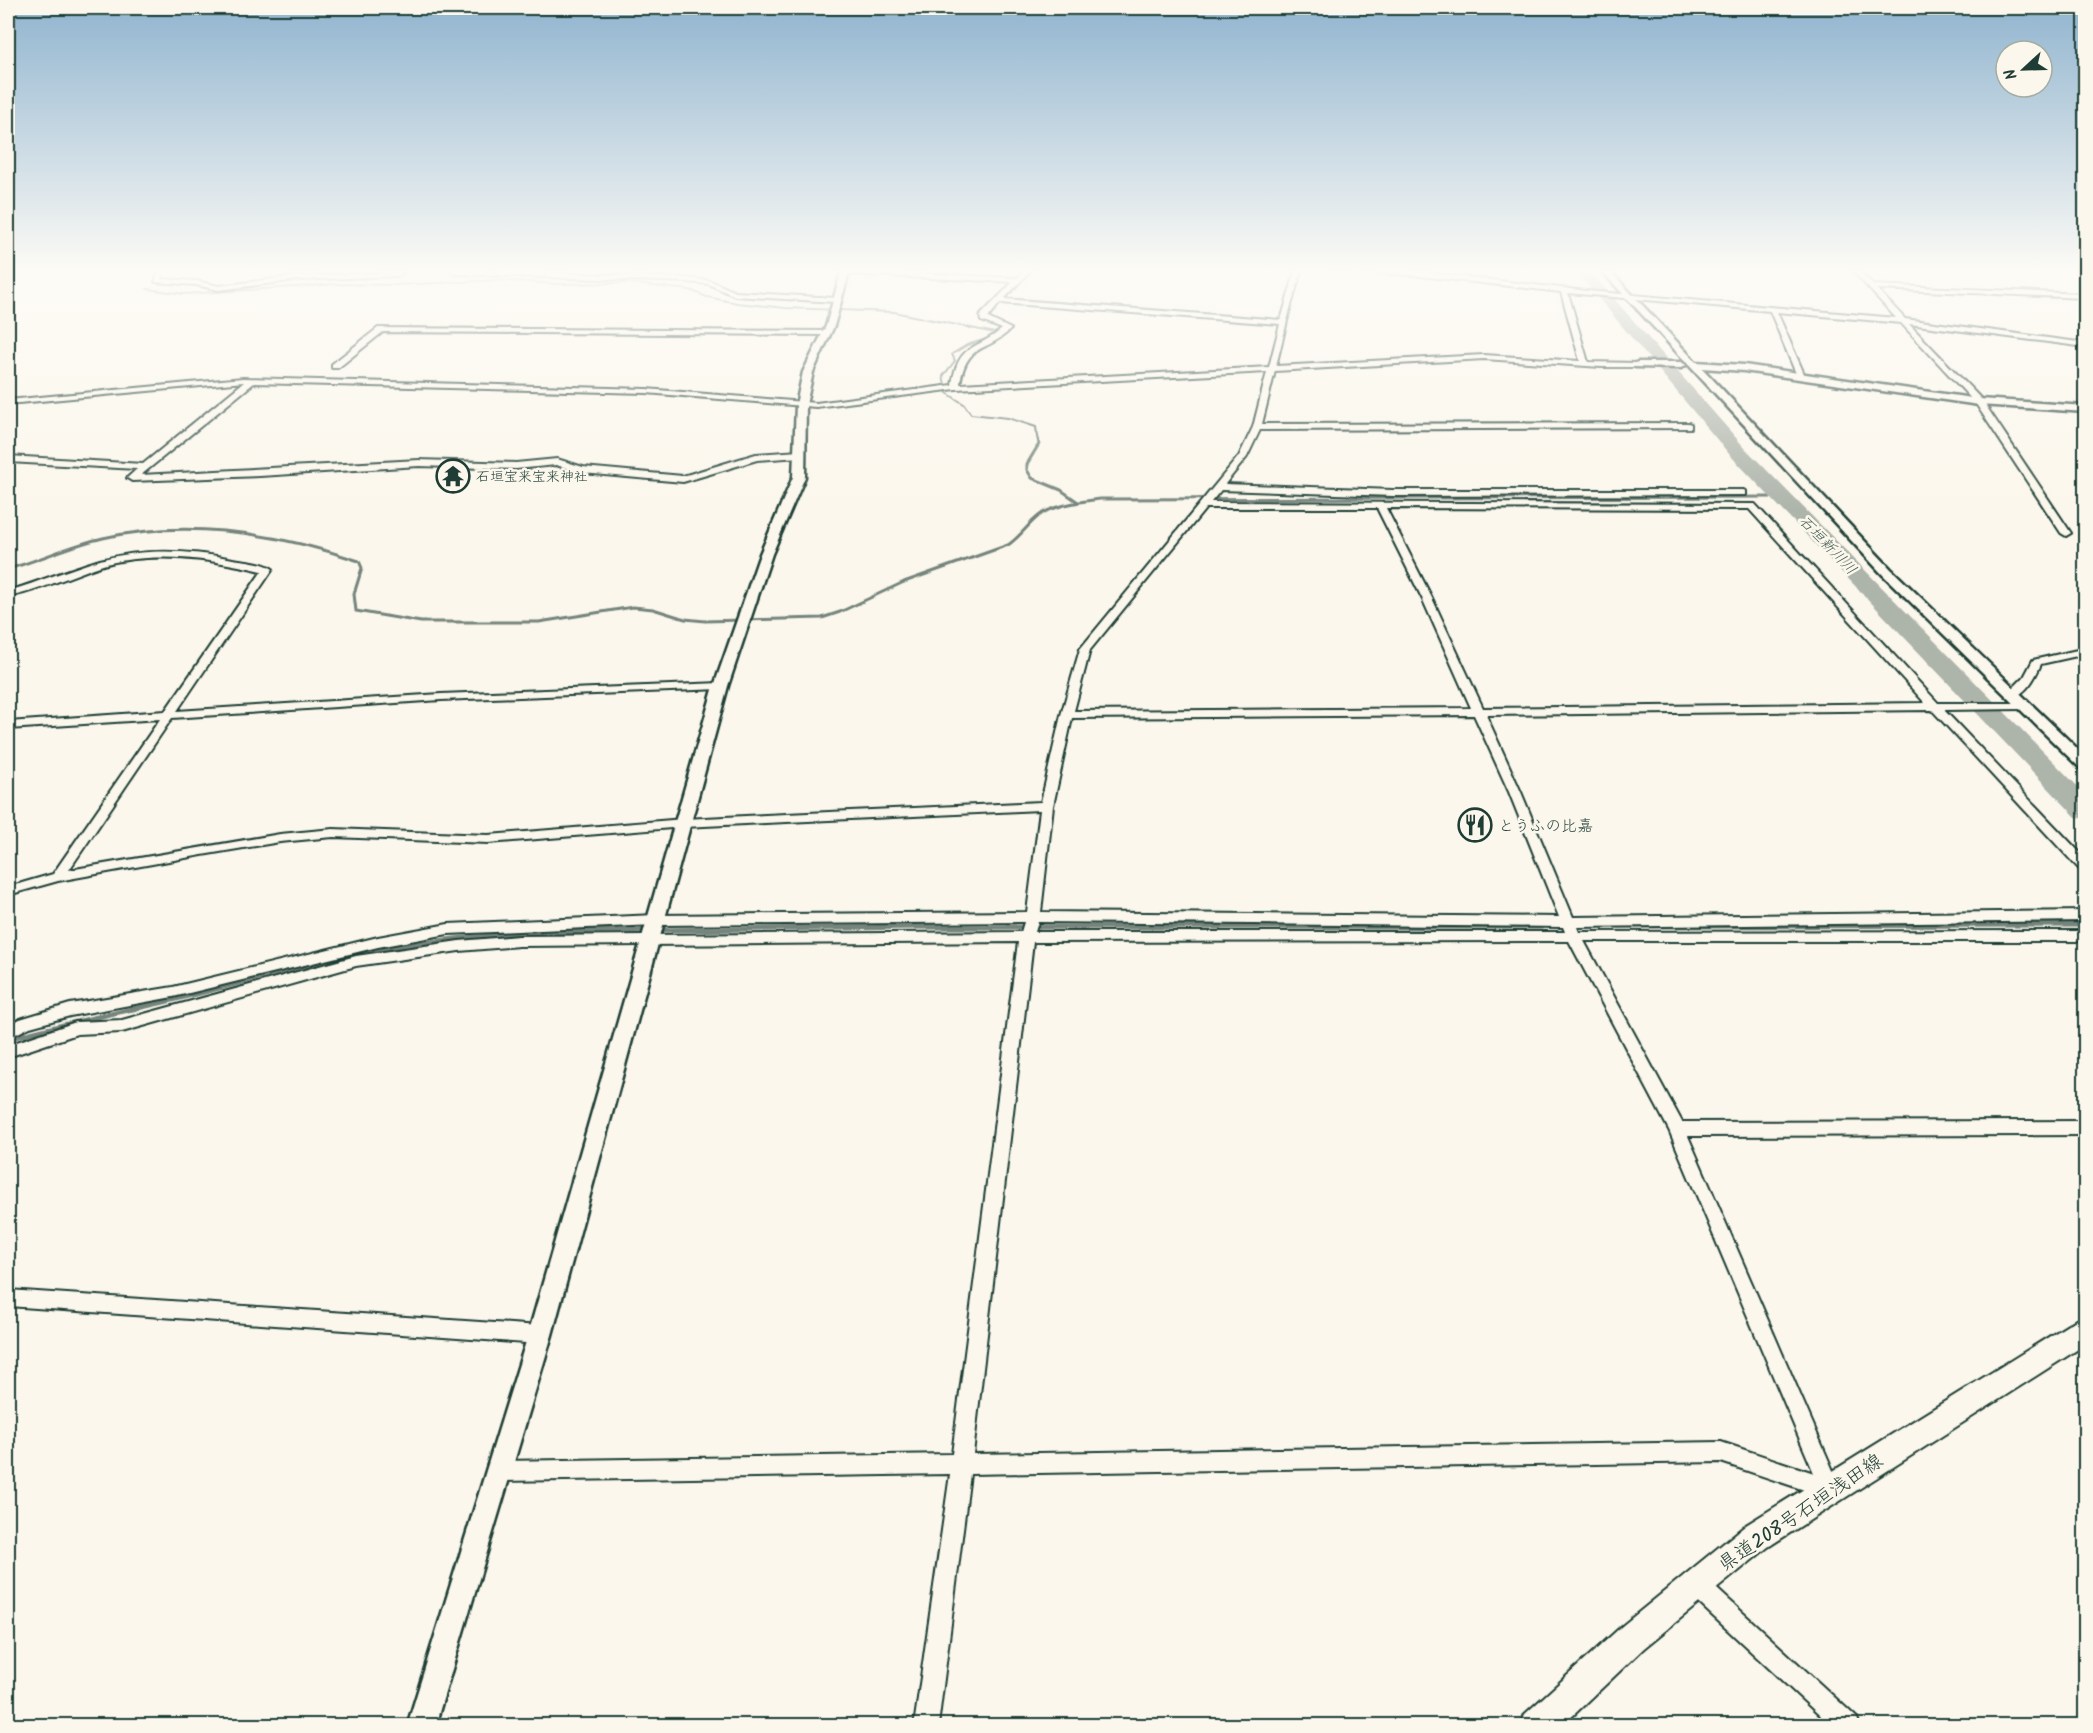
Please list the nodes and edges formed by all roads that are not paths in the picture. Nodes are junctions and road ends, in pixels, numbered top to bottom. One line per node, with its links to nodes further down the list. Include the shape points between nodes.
1 (356, 350): 12 (street)
2 (818, 350): 19 (street, via 808,372)
3 (971, 350): 16 (street, via 960,362)
4 (1276, 350): 13 (street)
5 (1581, 350): 9 (street)
6 (1673, 350): 11 (street)
7 (1790, 350): 14 (street)
8 (1931, 350): 18 (street)
9 (1585, 364): 10 (street); 13 (street, via 1484,357)
10 (1638, 365): 11 (street)
11 (1687, 365): 14 (street); 34 (street)
12 (335, 366)
13 (1271, 369): 16 (street); 22 (street)
14 (1801, 376): 18 (street)
15 (252, 380): 17 (street); 19 (street, via 646,391); 25 (street)
16 (956, 387): 19 (street)
17 (8, 402)
18 (1979, 402): 20 (street); 30 (street)
19 (801, 405): 23 (street)
20 (2085, 409)
21 (1688, 426): 22 (street)
22 (1257, 427): 26 (street, via 1243,457)
23 (800, 454): 25 (street, via 756,457 683,479 582,470 557,462 516,466 419,463 132,478); 33 (street, via 799,477 766,554)
24 (8, 459): 25 (street)
25 (143, 467)
26 (1220, 487): 27 (street, via 1393,493); 28 (street)
27 (1743, 493)
28 (1204, 505): 29 (street); 38 (street, via 1085,649)
29 (1380, 505): 36 (street, via 1752,506); 37 (street)
30 (2066, 533)
31 (8, 594): 39 (street, via 106,561 136,556 202,556 268,569)
32 (2085, 651): 34 (street, via 2037,662 2029,679)
33 (721, 686): 39 (street, via 441,697); 43 (street)
34 (2012, 695): 35 (street)
35 (2023, 706): 36 (street); 41 (street)
36 (1934, 707): 37 (street); 44 (street)
37 (1477, 710): 38 (street); 50 (street)
38 (1067, 715): 42 (street)
39 (166, 716): 40 (street); 45 (street)
40 (8, 726)
41 (2085, 766)
42 (1047, 807): 43 (street); 48 (street)
43 (684, 824): 45 (street, via 488,839 333,833 280,838); 49 (street)
44 (2085, 868)
45 (58, 877): 46 (street)
46 (8, 891)
47 (2085, 916): 50 (street)
48 (1033, 917): 49 (street); 50 (street); 52 (street)
49 (656, 920): 53 (street); 54 (street, via 448,929 173,992 70,1010)
50 (1571, 930): 51 (street); 52 (street); 57 (street)
51 (2085, 936)
52 (1026, 937): 53 (street); 61 (street)
53 (649, 939): 55 (street, via 519,941 357,962 122,1026 76,1028); 60 (street)
54 (8, 1032)
55 (8, 1051)
56 (2085, 1128): 57 (street)
57 (1677, 1129): 63 (street)
58 (8, 1298): 60 (street)
59 (2085, 1329): 63 (main road, 県道208号石垣浅田線)
60 (540, 1335): 62 (street)
61 (961, 1465): 62 (street); 63 (street, via 1721,1452); 66 (street)
62 (498, 1471): 65 (street)
63 (1831, 1489): 64 (main road, 県道208号石垣浅田線, via 1757,1536)
64 (1695, 1584): 67 (main road, 県道208号石垣浅田線); 68 (street)
65 (421, 1725)
66 (927, 1725)
67 (1537, 1725)
68 (1849, 1725)

